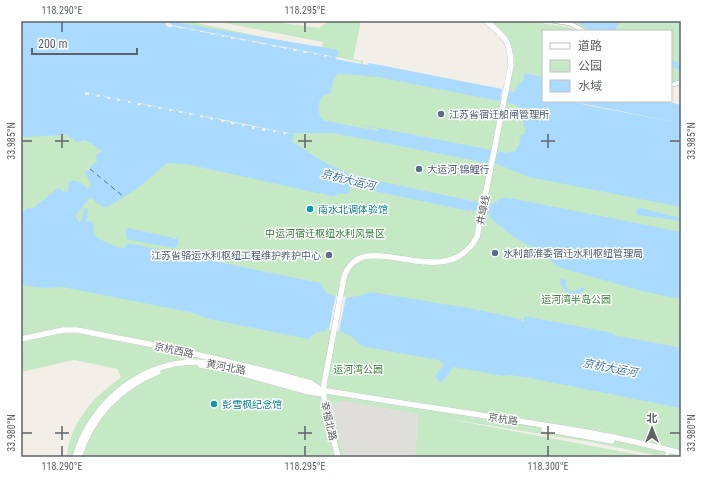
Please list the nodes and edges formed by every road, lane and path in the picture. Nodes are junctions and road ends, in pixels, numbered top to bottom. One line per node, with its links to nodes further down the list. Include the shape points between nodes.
1 (486, 21): 4 (main road, 井嶂线, via 508,42 511,60 477,237 460,256 434,263 376,254 361,257 347,270)
2 (555, 21): 3 (street, via 569,23)
3 (582, 30)
4 (333, 338): 6 (main road, 幸福北路)
5 (21, 340): 6 (main road, 京杭西路, via 63,330 77,330 278,374 311,383)
6 (323, 392): 7 (main road, 京杭路, via 572,429); 9 (main road, 黄河北路, via 210,362 166,366 140,376 108,400 88,426); 10 (main road, 黄河北路, via 309,392 207,366 168,369 132,386 109,405 93,425); 11 (main road, 幸福北路)
7 (667, 453): 8 (main road, 京杭路)
8 (681, 454)
9 (75, 457)
10 (80, 457)
11 (338, 457)

